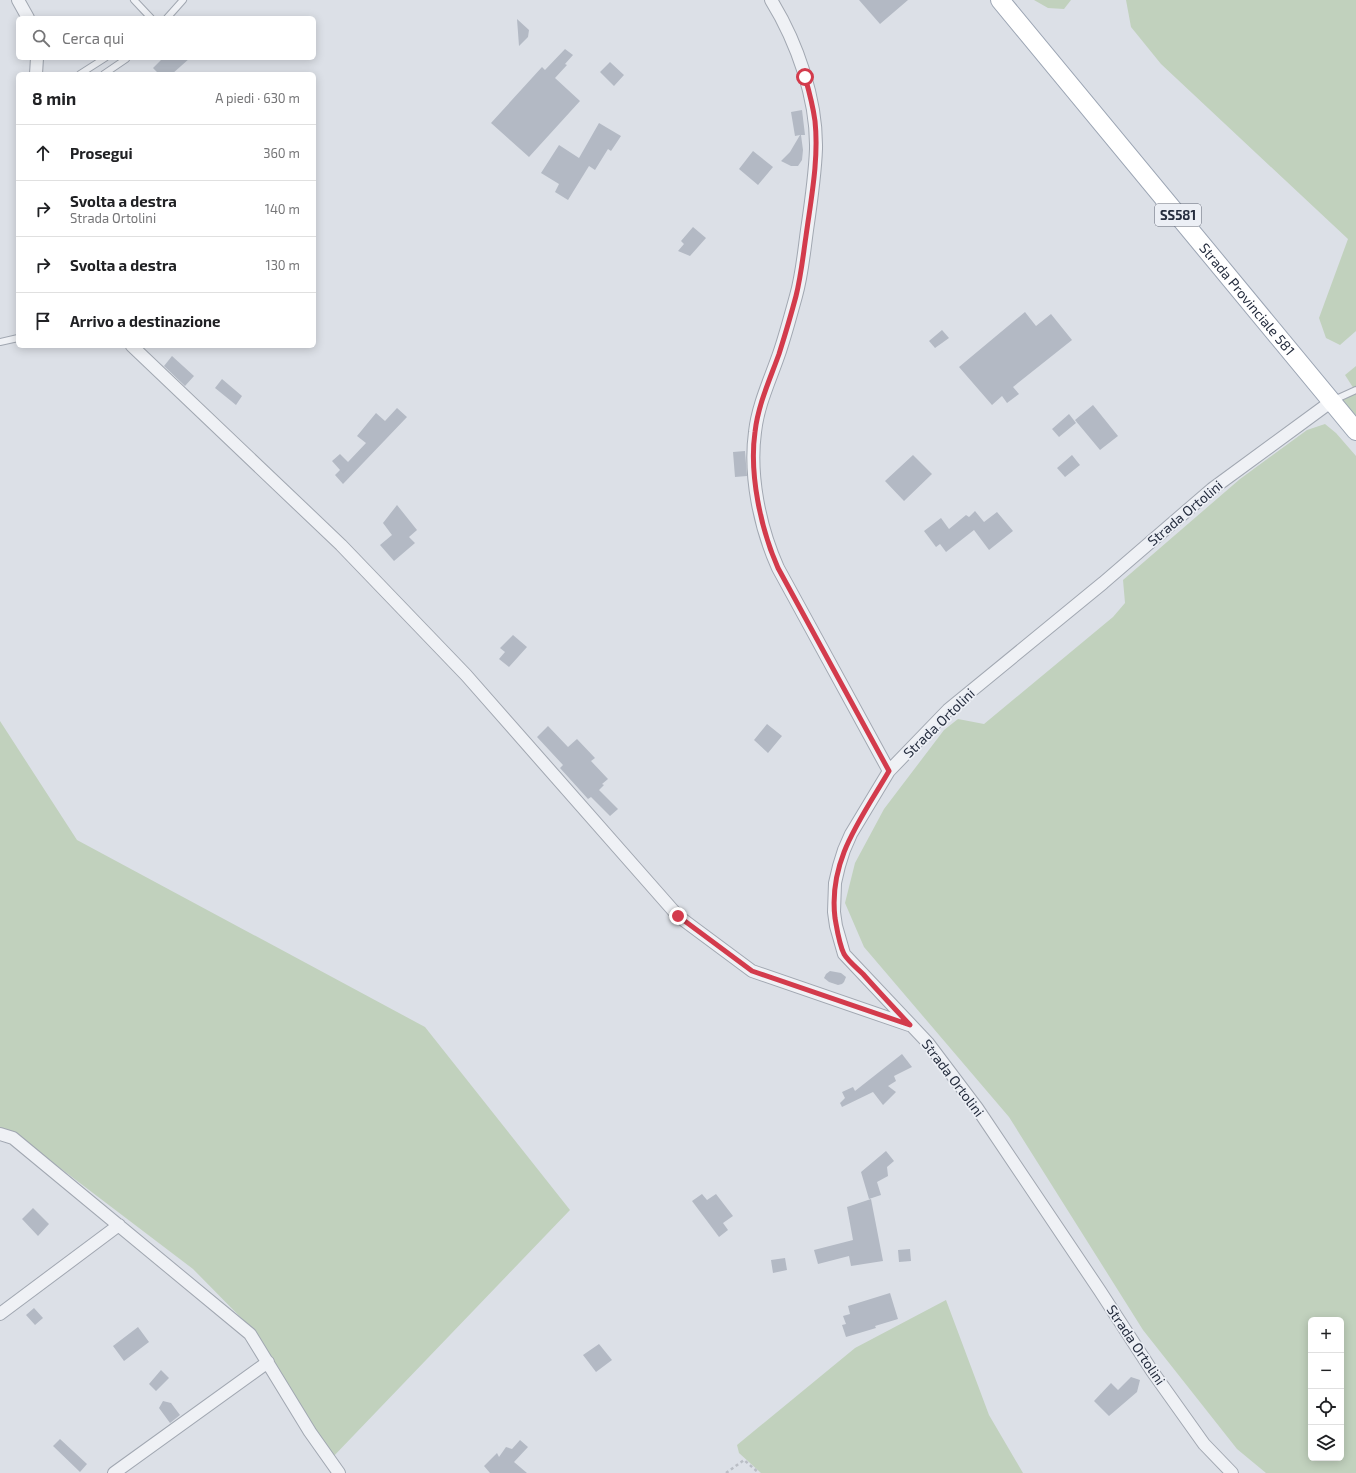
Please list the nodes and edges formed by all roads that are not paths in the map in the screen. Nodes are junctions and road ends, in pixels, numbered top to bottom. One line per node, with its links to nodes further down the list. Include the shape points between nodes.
1 (18, 0): 6 (street)
2 (134, 0): 7 (lane)
3 (183, 0): 8 (lane)
4 (771, 0): 21 (street, via 789,35 805,77 815,122 816,149 812,198 797,294 760,408 755,432 753,454 761,518 769,548 778,568)
5 (1000, 0): 19 (main road, Strada Provinciale 581 / SS581)
6 (27, 16)
7 (149, 16)
8 (169, 16)
9 (37, 60): 12 (street)
10 (102, 60): 13 (lane)
11 (125, 60): 14 (lane)
12 (36, 72)
13 (83, 72)
14 (107, 72)
15 (16, 338): 16 (lane)
16 (0, 342)
17 (134, 348): 22 (street, via 341,545 456,664 678,916 752,971)
18 (1356, 390): 19 (lane)
19 (1332, 401): 20 (main road, Strada Provinciale 581 / SS581); 21 (street, Strada Ortolini, via 1212,489 1103,583 948,710)
20 (1356, 431)
21 (889, 771): 22 (street, Strada Ortolini, via 844,850 835,883 834,912 844,954)
22 (910, 1025): 29 (street, Strada Ortolini, via 928,1043 977,1108 1152,1371 1204,1444)
23 (0, 1134): 24 (street, via 13,1138)
24 (119, 1225): 25 (street); 26 (street, via 250,1334)
25 (0, 1314)
26 (268, 1362): 27 (street); 28 (street, via 310,1432)
27 (114, 1473)
28 (339, 1473)
29 (1232, 1473)

